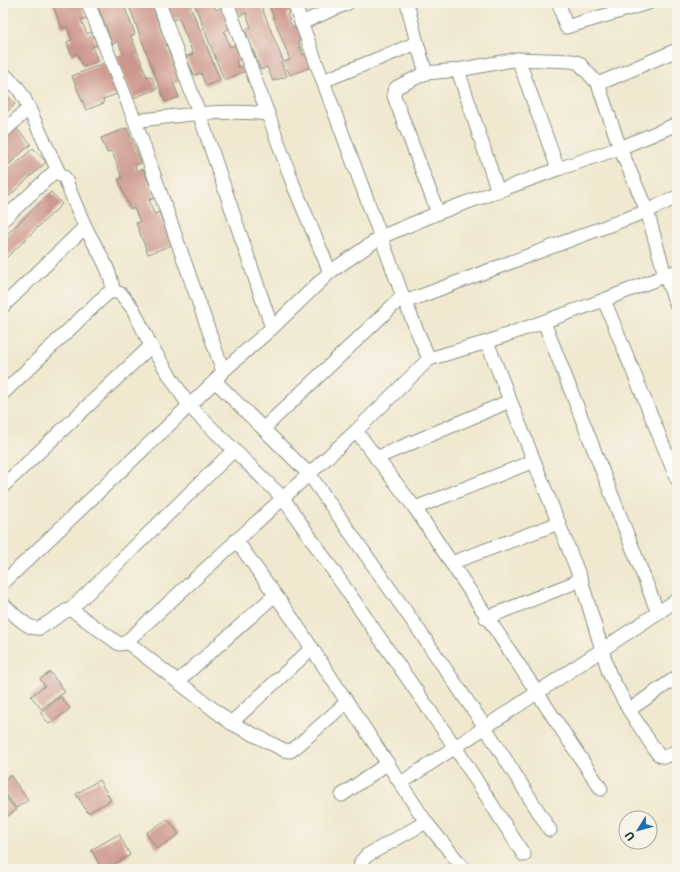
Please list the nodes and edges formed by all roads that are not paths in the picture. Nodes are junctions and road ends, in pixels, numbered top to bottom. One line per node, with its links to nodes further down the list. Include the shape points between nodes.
1 (88, 3): 21 (street)
2 (160, 3): 19 (street)
3 (226, 3): 20 (street)
4 (294, 3): 9 (street)
5 (348, 3): 9 (street)
6 (406, 3): 10 (street)
7 (559, 3): 8 (street, via 566,26)
8 (648, 3)
9 (301, 23): 16 (street)
10 (417, 43): 14 (street); 16 (street)
11 (677, 50): 17 (street)
12 (518, 59): 13 (street); 17 (street, via 578,62); 25 (street)
13 (458, 70): 14 (street); 27 (street)
14 (426, 73): 30 (street, via 397,87 394,96)
15 (3, 74): 18 (street, via 18,88)
16 (323, 81): 33 (street)
17 (598, 84): 24 (street)
18 (29, 108): 23 (street); 26 (street)
19 (199, 112): 20 (street); 21 (street); 42 (street)
20 (268, 114): 34 (street, via 293,184)
21 (135, 121): 46 (street)
22 (677, 124): 24 (street)
23 (3, 132)
24 (620, 148): 25 (street); 29 (street)
25 (558, 169): 27 (street)
26 (58, 173): 31 (street, via 53,173); 32 (street, via 65,178)
27 (498, 192): 30 (street)
28 (677, 198): 29 (street)
29 (647, 211): 35 (street); 37 (street)
30 (438, 213): 33 (street)
31 (3, 220)
32 (85, 227): 36 (street, via 107,267); 39 (street)
33 (381, 237): 34 (street); 37 (street)
34 (330, 272): 42 (street)
35 (671, 273): 38 (street); 40 (street)
36 (113, 291): 44 (street, via 121,294 133,310); 47 (street, via 98,301)
37 (404, 299): 45 (street); 50 (street)
38 (604, 300): 41 (street); 56 (street)
39 (3, 306)
40 (677, 306)
41 (544, 322): 43 (street); 69 (street)
42 (272, 328): 46 (street)
43 (487, 342): 45 (street); 48 (street)
44 (151, 346): 49 (street); 57 (street)
45 (429, 359): 51 (street)
46 (217, 379): 49 (street); 50 (street)
47 (3, 393)
48 (510, 401): 53 (street); 54 (street)
49 (191, 405): 52 (street); 64 (street)
50 (264, 428): 55 (street)
51 (356, 430): 53 (street); 55 (street)
52 (234, 450): 58 (street); 68 (street)
53 (376, 458): 59 (street)
54 (534, 461): 59 (street); 60 (street)
55 (308, 475): 58 (street); 80 (street, via 416,626)
56 (677, 479)
57 (3, 486)
58 (284, 497): 61 (street); 81 (street)
59 (415, 508): 62 (street)
60 (559, 523): 62 (street); 63 (street)
61 (236, 540): 65 (street); 71 (street)
62 (451, 563): 70 (street)
63 (581, 580): 70 (street); 73 (street)
64 (3, 583)
65 (275, 595): 72 (street); 75 (street)
66 (677, 600): 69 (street)
67 (3, 604): 68 (street, via 30,627 36,629)
68 (70, 610): 71 (street, via 75,611 119,644)
69 (658, 613): 73 (street)
70 (486, 618): 76 (street)
71 (127, 642): 75 (street)
72 (312, 648): 77 (street); 79 (street)
73 (602, 650): 76 (street); 78 (street, via 609,673)
74 (677, 677): 78 (street)
75 (178, 681): 79 (street)
76 (538, 693): 80 (street); 85 (street)
77 (347, 702): 79 (street, via 290,751); 83 (street)
78 (628, 710): 82 (street, via 660,755 669,756)
79 (232, 722)
80 (484, 728): 81 (street); 88 (street)
81 (457, 746): 84 (street); 89 (street)
82 (677, 750)
83 (388, 764): 84 (street); 86 (street)
84 (401, 783): 87 (street)
85 (601, 789)
86 (342, 795)
87 (426, 822): 90 (street, via 366,856 361,862); 91 (street)
88 (550, 830)
89 (524, 855)
90 (360, 869)
91 (464, 869)

